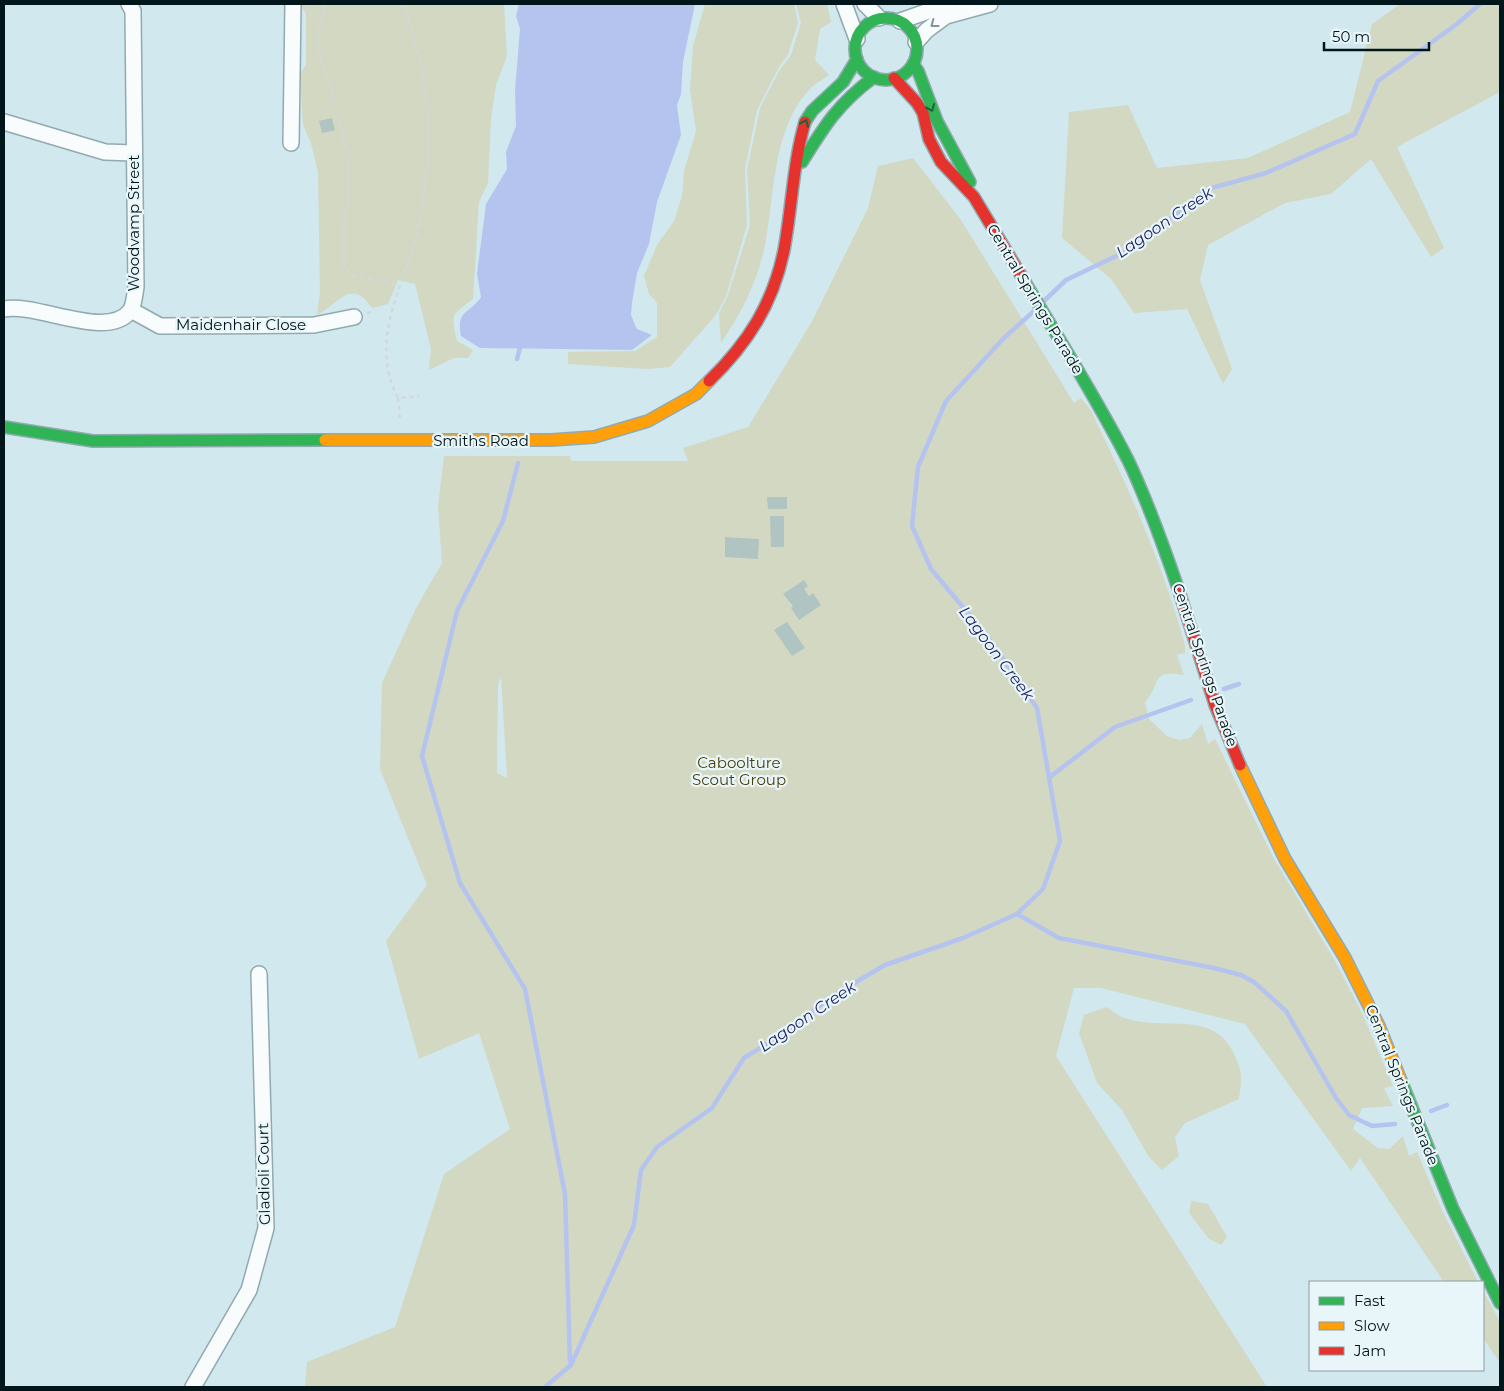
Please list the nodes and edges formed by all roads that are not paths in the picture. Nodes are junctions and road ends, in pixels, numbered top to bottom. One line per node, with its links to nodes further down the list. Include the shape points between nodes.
1 (129, 4): 17 (street, Woodvamp Street, via 133,11)
2 (292, 4): 16 (street)
3 (844, 4): 9 (street)
4 (866, 4): 7 (street)
5 (949, 4): 8 (street)
6 (990, 4): 10 (street, one-way to 10, via 946,16)
7 (879, 18): 8 (street); 9 (street, via 869,22)
8 (900, 21): 10 (street, via 913,33)
9 (856, 39): 11 (street)
10 (916, 42): 12 (street)
11 (857, 59): 13 (street); 18 (street, Smiths Road, one-way to 11, via 798,149 808,116 842,82)
12 (913, 64): 14 (street); 19 (street, Central Springs Parade, one-way to 19, via 937,121 971,184)
13 (874, 77): 14 (street); 18 (street, Smiths Road, via 831,116)
14 (894, 78): 19 (street, Central Springs Parade, via 917,103 941,162)
15 (4, 122): 17 (street, via 106,152)
16 (291, 143)
17 (134, 153): 21 (street, Woodvamp Street, via 136,287)
18 (796, 171): 23 (street, Smiths Road, via 782,263 756,327 722,371 696,394 666,413 632,428 594,437 550,440 164,442 93,441)
19 (974, 197): 25 (street, Central Springs Parade, via 1110,426 1149,508 1180,590 1215,705 1252,795 1372,1011 1449,1200)
20 (4, 309): 21 (street, Woodvamp Street, via 41,310 80,321 114,322)
21 (131, 310): 22 (street, Maidenhair Close, via 160,326 314,325)
22 (354, 317)
23 (4, 426)
24 (259, 974): 26 (street, Gladioli Court, via 266,1228 249,1290)
25 (1500, 1303)
26 (193, 1387)

